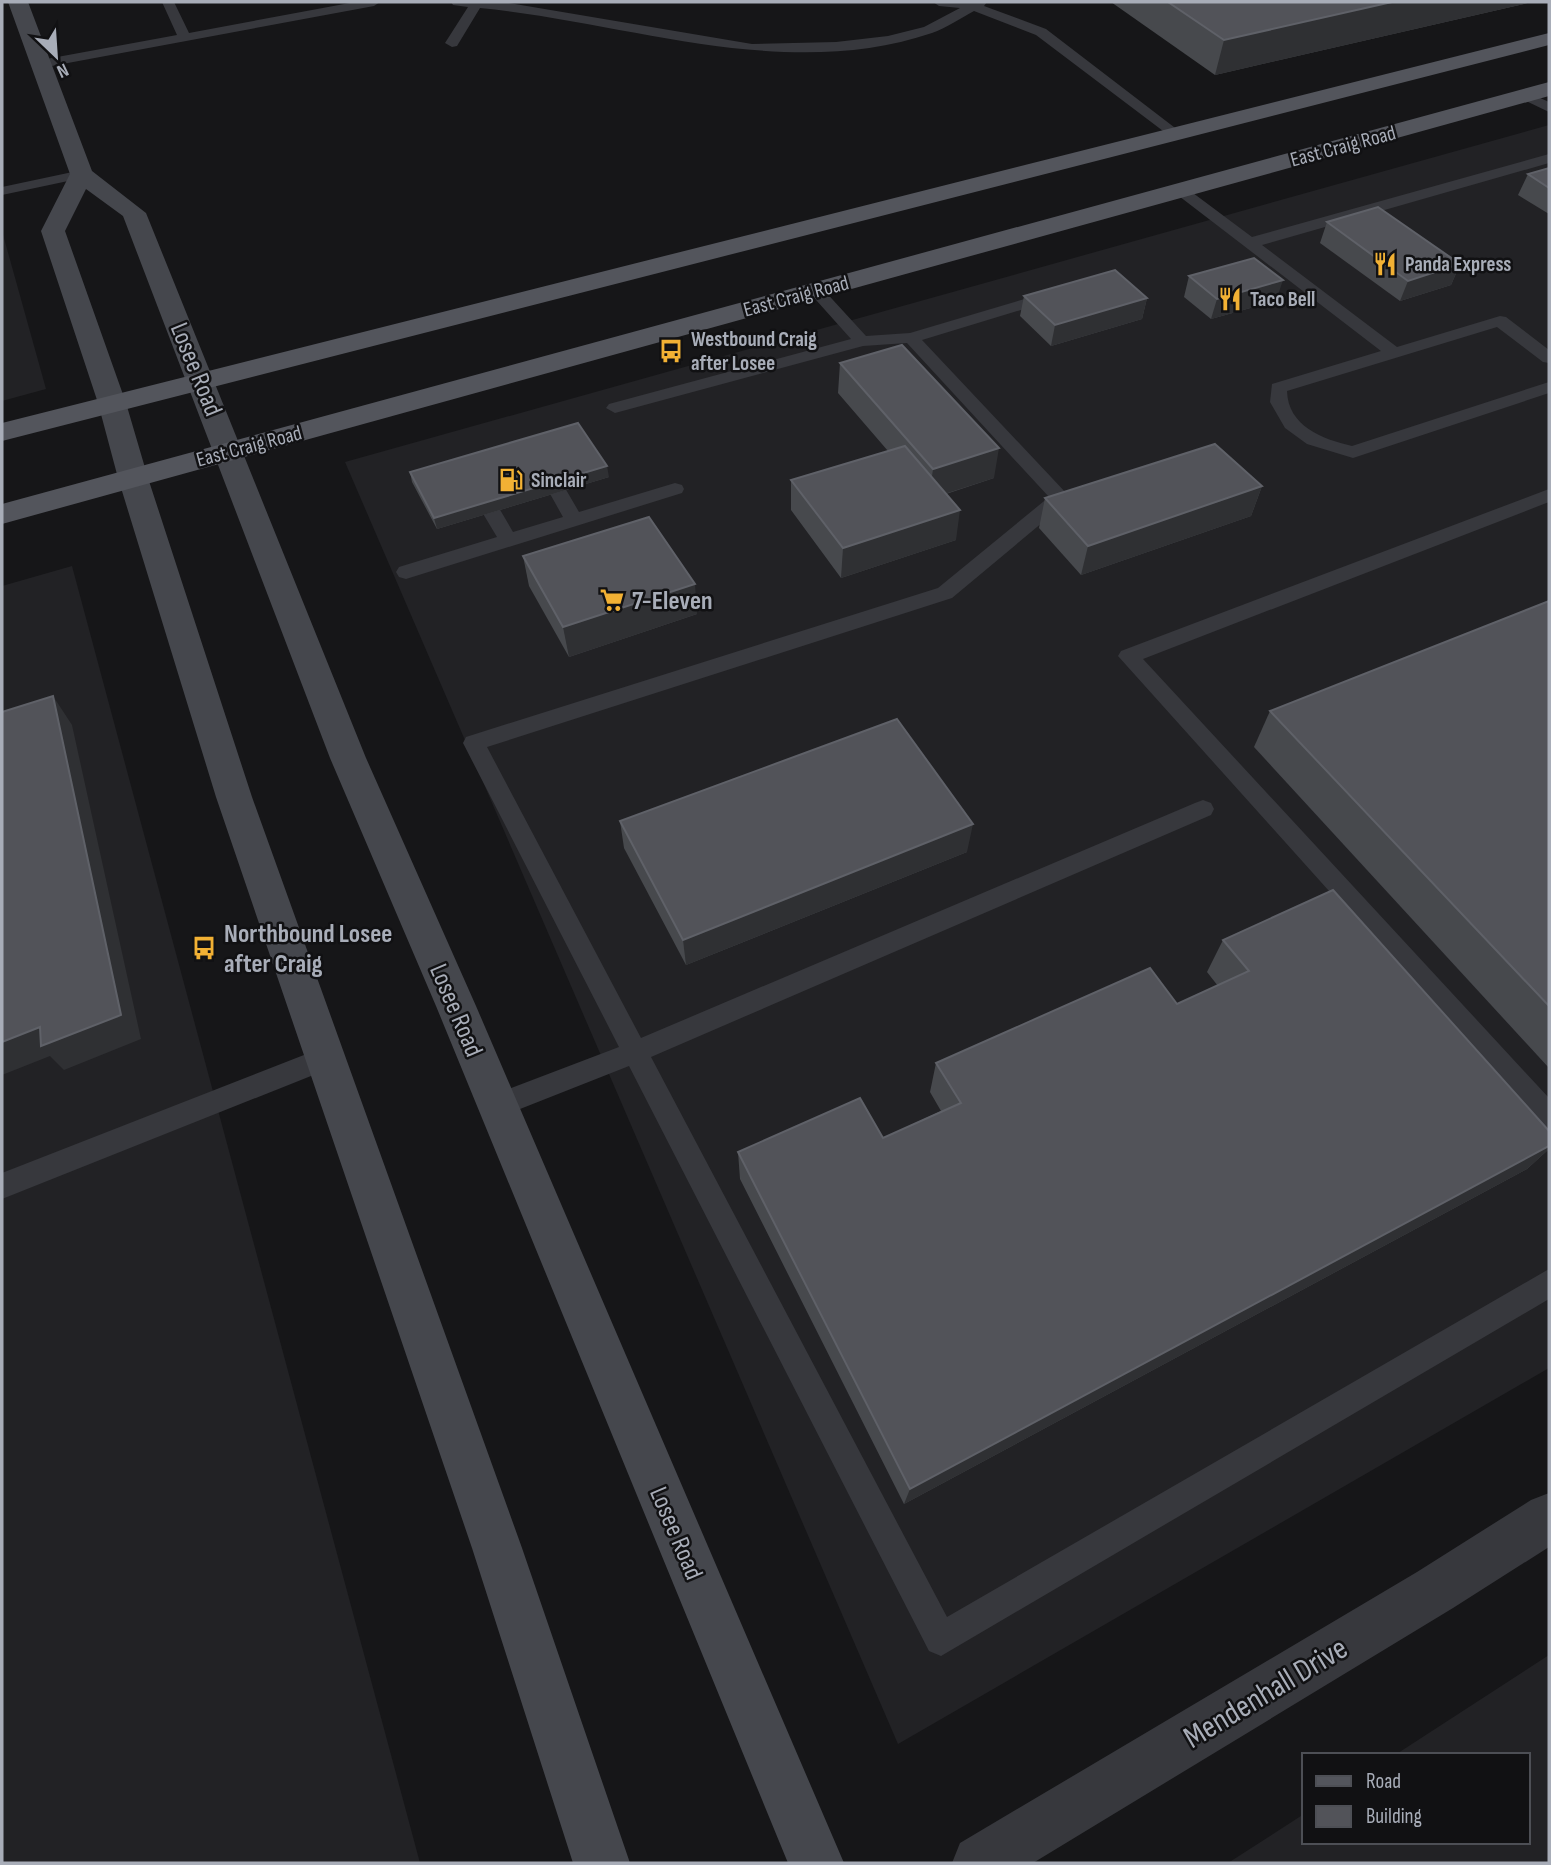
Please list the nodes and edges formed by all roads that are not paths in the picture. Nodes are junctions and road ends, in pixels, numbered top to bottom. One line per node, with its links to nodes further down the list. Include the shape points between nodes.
1 (18, 2): 11 (main road)
2 (168, 2): 8 (lane)
3 (374, 2): 8 (lane)
4 (457, 2): 6 (lane)
5 (939, 2): 7 (lane)
6 (476, 3): 7 (lane, via 752,48 888,40 929,30); 10 (lane)
7 (977, 4): 15 (lane, via 1041,32)
8 (184, 36): 11 (lane)
9 (1549, 39): 12 (main road)
10 (452, 43)
11 (41, 64): 18 (main road)
12 (1337, 92): 14 (main road); 15 (main road)
13 (1542, 98): 20 (main road, East Craig Road)
14 (1273, 132)
15 (1176, 134): 28 (main road)
16 (1549, 158): 21 (lane)
17 (1174, 164): 20 (main road)
18 (82, 174): 19 (lane); 28 (main road, Losee Road, via 134,214); 30 (main road, via 53,231)
19 (2, 191)
20 (1180, 191): 21 (lane); 22 (main road, East Craig Road)
21 (1250, 243): 26 (lane)
22 (816, 291): 25 (lane); 33 (main road, East Craig Road)
23 (1069, 291): 24 (lane)
24 (911, 338): 25 (lane); 44 (lane, via 1060,498 945,593 474,743)
25 (862, 341): 31 (lane)
26 (1394, 353): 27 (lane, via 1500,321); 29 (lane, via 1278,388 1283,416 1296,430 1320,443 1353,452)
27 (1549, 358)
28 (202, 381): 30 (main road); 33 (main road, Losee Road)
29 (1549, 387)
30 (112, 403): 32 (main road); 34 (main road)
31 (615, 408)
32 (2, 432)
33 (229, 451): 34 (main road, East Craig Road); 46 (main road, Losee Road, via 348,758)
34 (133, 478): 39 (main road, East Craig Road); 45 (main road, via 234,797)
35 (676, 489): 40 (lane)
36 (558, 492): 40 (lane)
37 (1549, 495): 47 (lane, via 1128,656)
38 (492, 512): 41 (lane)
39 (2, 514)
40 (575, 520): 41 (lane)
41 (508, 540): 42 (lane)
42 (406, 572)
43 (1203, 809): 44 (lane)
44 (636, 1052): 46 (lane); 49 (lane, via 941,1639)
45 (327, 1058): 48 (lane); 51 (main road)
46 (497, 1106): 52 (main road, Losee Road)
47 (1549, 1117)
48 (2, 1186)
49 (1549, 1283)
50 (1545, 1528): 53 (street, Mendenhall Drive)
51 (601, 1863)
52 (816, 1863)
53 (980, 1863)

